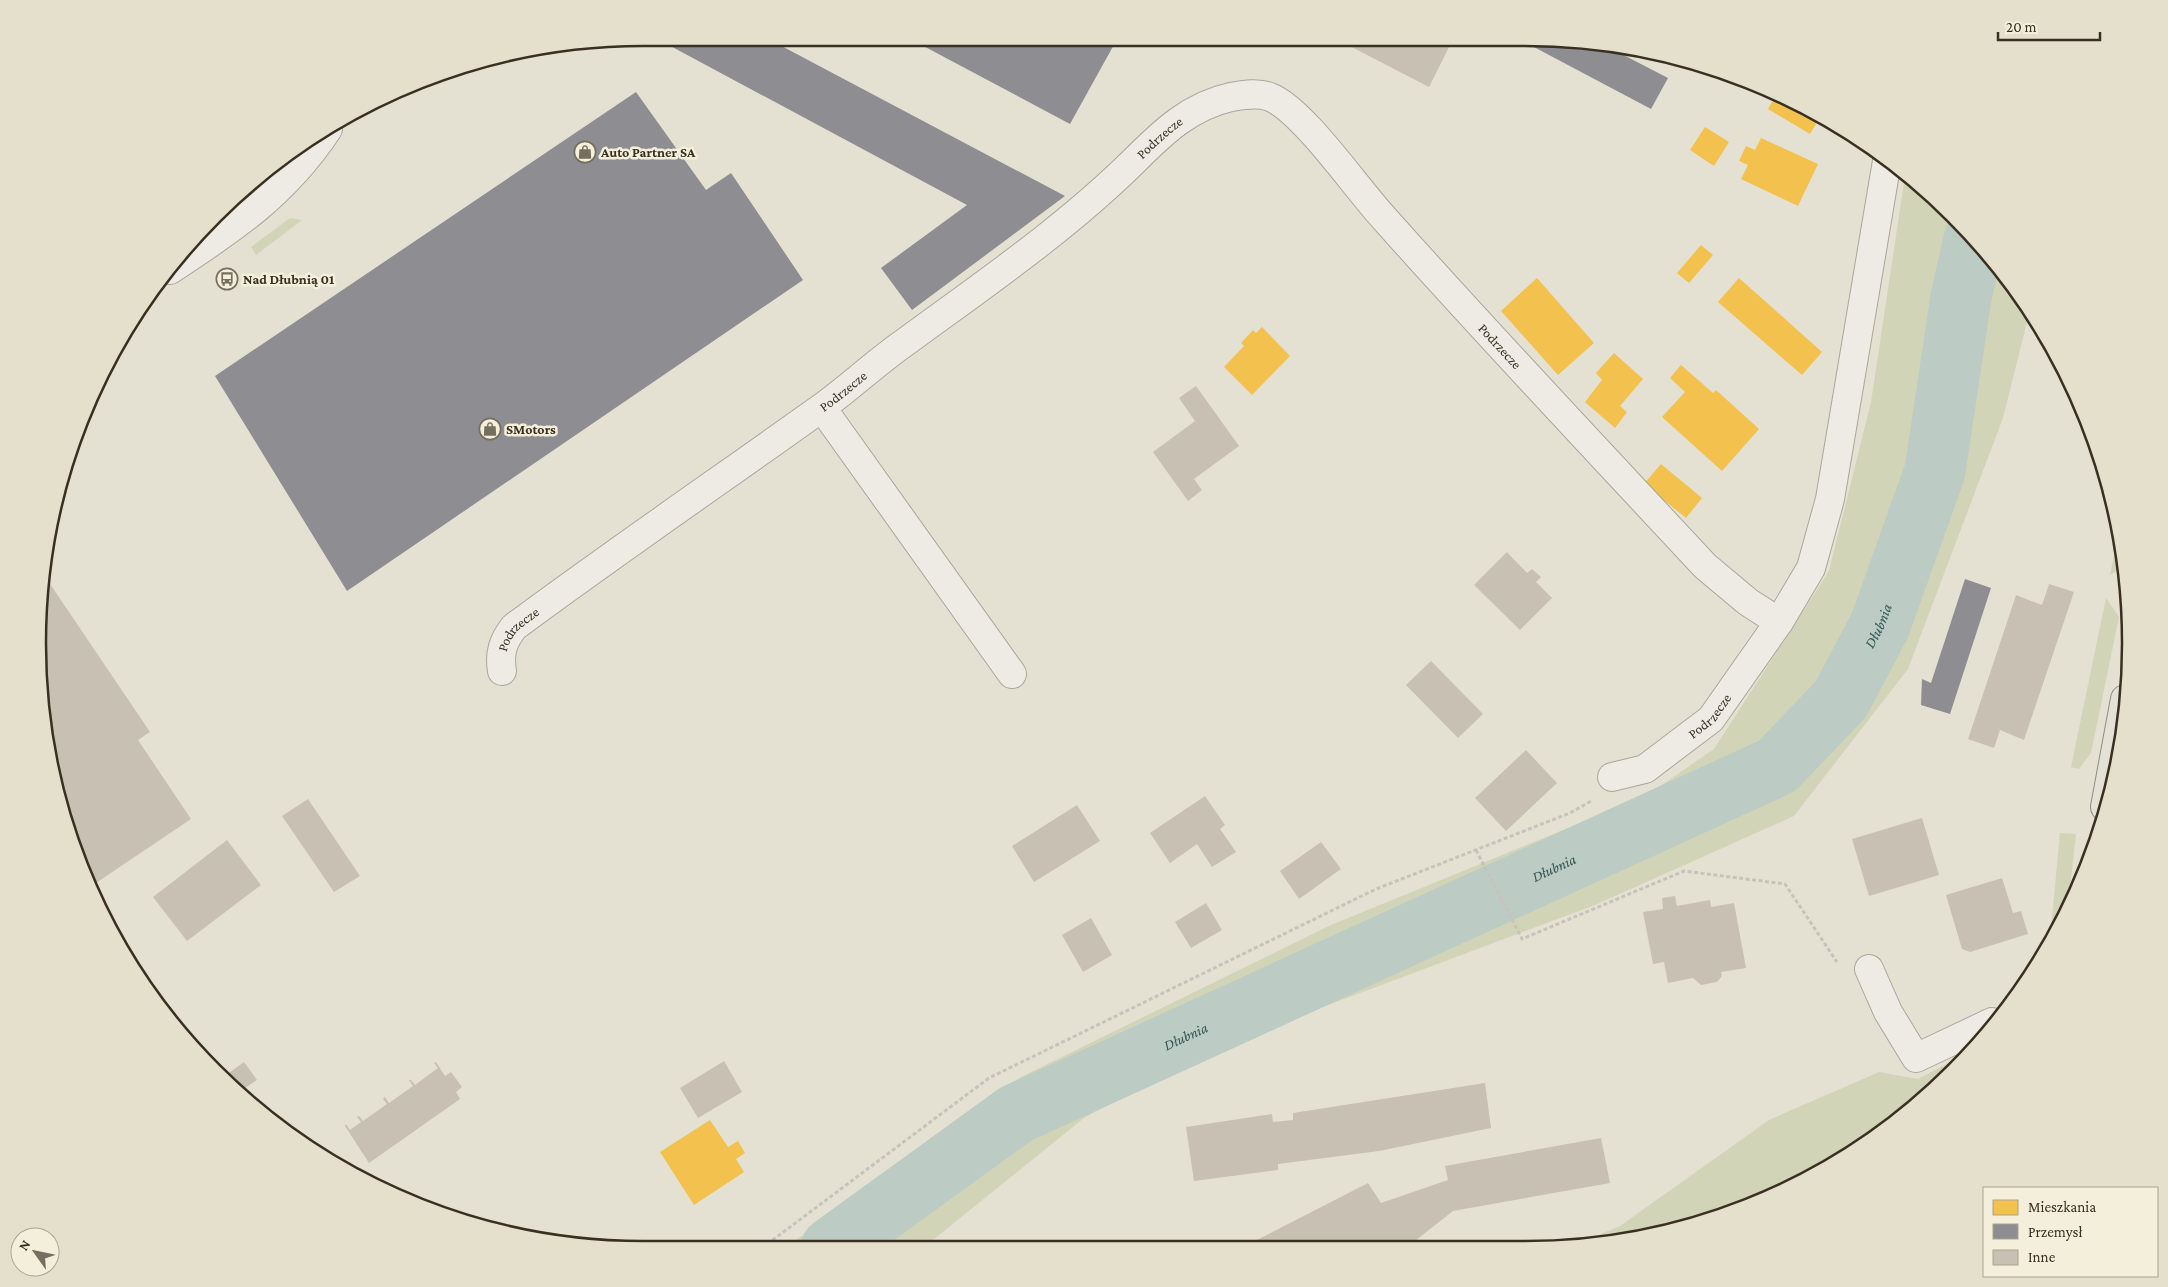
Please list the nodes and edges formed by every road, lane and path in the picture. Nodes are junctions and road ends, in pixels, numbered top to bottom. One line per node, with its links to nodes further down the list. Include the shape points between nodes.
1 (319, 142): 3 (street, via 271,198)
2 (1886, 168): 5 (street, Podrzecze, via 1830,499 1811,568)
3 (189, 257)
4 (822, 408): 5 (street, Podrzecze, via 865,371 1027,252 1103,191 1176,122 1199,107 1220,99 1244,94 1265,95 1298,116 1441,282 1705,566 1748,602); 6 (street, Podrzecze, via 514,627 502,648); 7 (street)
5 (1779, 622): 8 (street, Podrzecze, via 1712,719 1645,770)
6 (502, 671)
7 (1012, 674)
8 (1612, 777): 9 (path, via 1596,799 1570,813)
9 (1476, 850): 10 (path, via 1522,939 1684,871 1785,884); 13 (path, via 1376,889 989,1078)
10 (1838, 963)
11 (1869, 969): 12 (street, via 1888,1012 1916,1058)
12 (1982, 1027)
13 (771, 1241)

